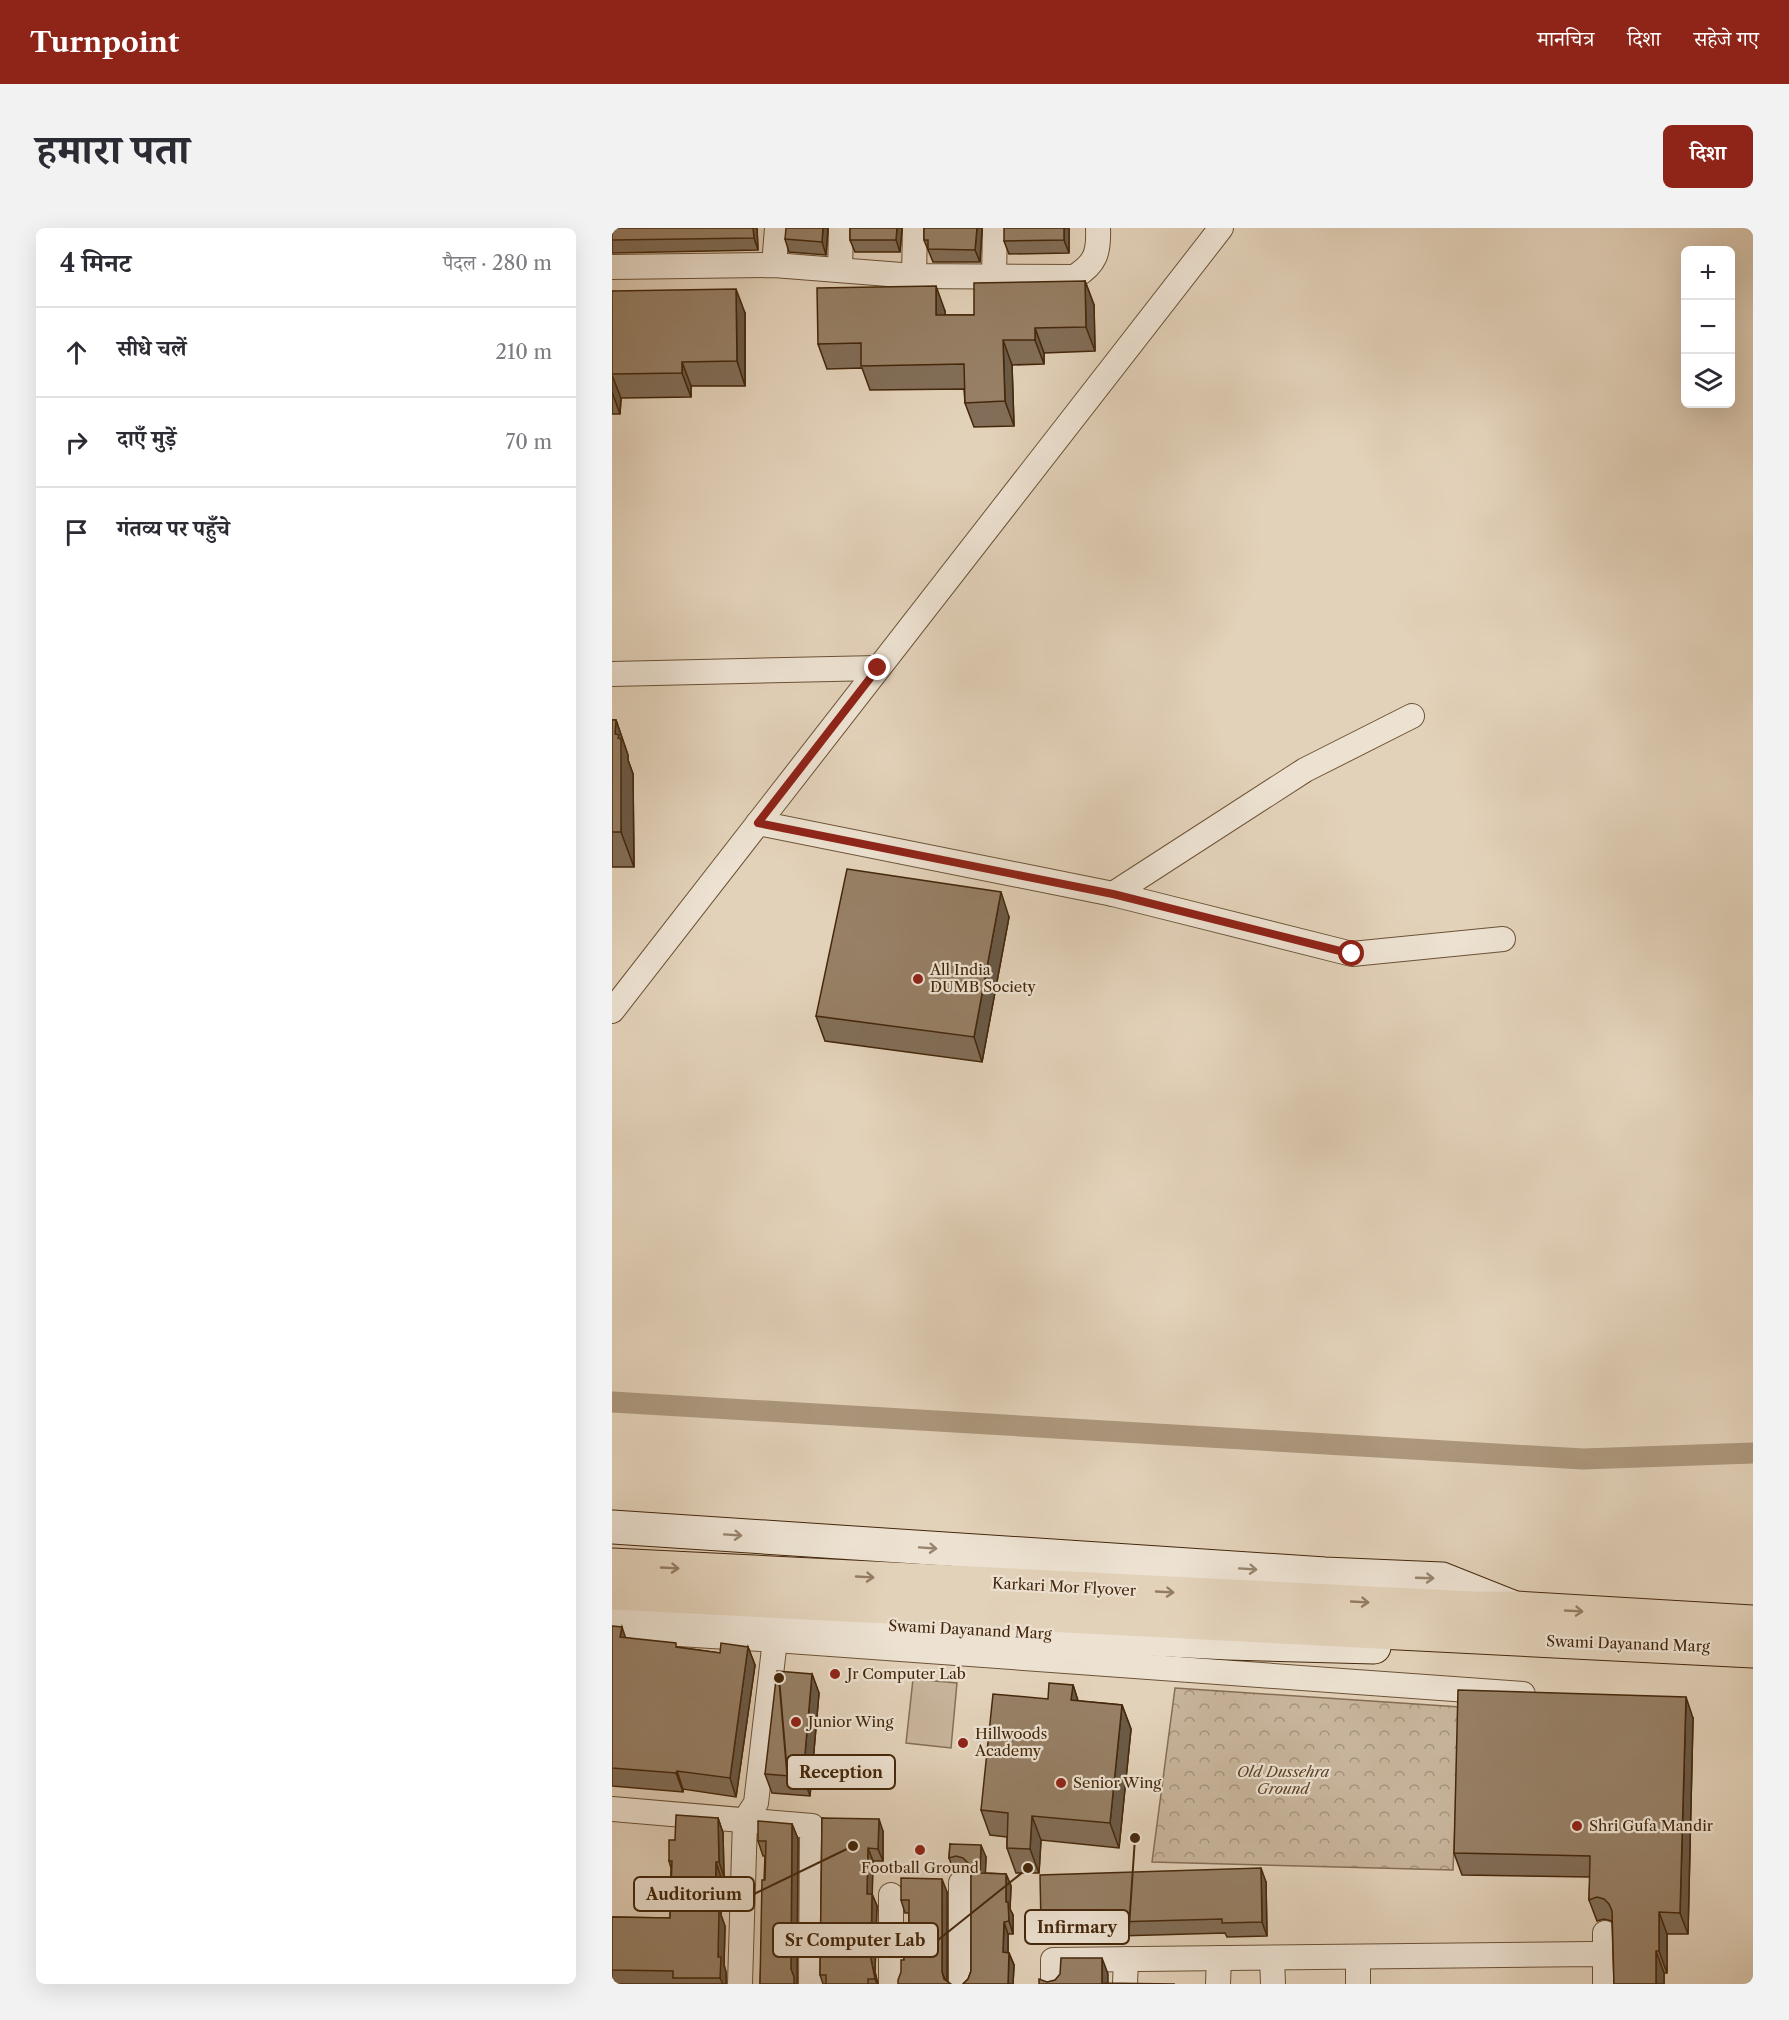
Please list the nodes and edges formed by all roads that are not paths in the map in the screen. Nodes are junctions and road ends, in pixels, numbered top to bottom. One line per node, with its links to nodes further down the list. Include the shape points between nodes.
1 (777, 228): 7 (street)
2 (841, 228): 9 (street)
3 (915, 228): 10 (street)
4 (995, 228): 11 (street)
5 (1098, 228): 11 (street, via 1099,247 1094,259 1074,277)
6 (1221, 228): 12 (street)
7 (774, 265): 8 (street); 9 (street)
8 (612, 267)
9 (840, 270): 10 (street)
10 (914, 276): 11 (street)
11 (994, 276)
12 (878, 668): 13 (street); 15 (street)
13 (612, 674)
14 (1412, 716): 16 (street, via 1305,770)
15 (758, 823): 16 (street); 18 (street)
16 (1113, 894): 17 (street, via 1352,954)
17 (1503, 939)
18 (612, 1011)
19 (612, 1527): 22 (main road, one-way to 22, via 1442,1579)
20 (612, 1565): 24 (main road, Karkari Mor Flyover, one-way to 24)
21 (612, 1593): 24 (main road, Karkari Mor Flyover)
22 (1515, 1608): 24 (main road, Karkari Mor Flyover); 25 (main road, Swami Dayanand Marg, one-way to 25)
23 (612, 1612): 27 (main road, Swami Dayanand Marg, via 1329,1646 1464,1650)
24 (1467, 1622): 27 (main road, Karkari Mor Flyover)
25 (1753, 1622)
26 (612, 1630): 28 (street)
27 (1503, 1639): 29 (main road, Swami Dayanand Marg)
28 (774, 1640): 30 (street); 32 (street, via 756,1803)
29 (1753, 1651)
30 (1545, 1695)
31 (612, 1809): 32 (street)
32 (745, 1820): 41 (street); 42 (street, via 812,1826)
33 (961, 1883): 44 (street)
34 (891, 1895): 43 (street)
35 (1605, 1933): 40 (street)
36 (1358, 1957): 38 (street); 40 (street, via 1594,1954 1601,1956); 49 (street)
37 (1219, 1958): 38 (street); 39 (street); 47 (street)
38 (1272, 1958): 48 (street)
39 (1126, 1959): 45 (street, via 1053,1960); 46 (street)
40 (1605, 1973)
41 (740, 1984)
42 (811, 1984)
43 (891, 1984)
44 (961, 1984)
45 (1053, 1984)
46 (1125, 1984)
47 (1218, 1984)
48 (1273, 1984)
49 (1358, 1984)

